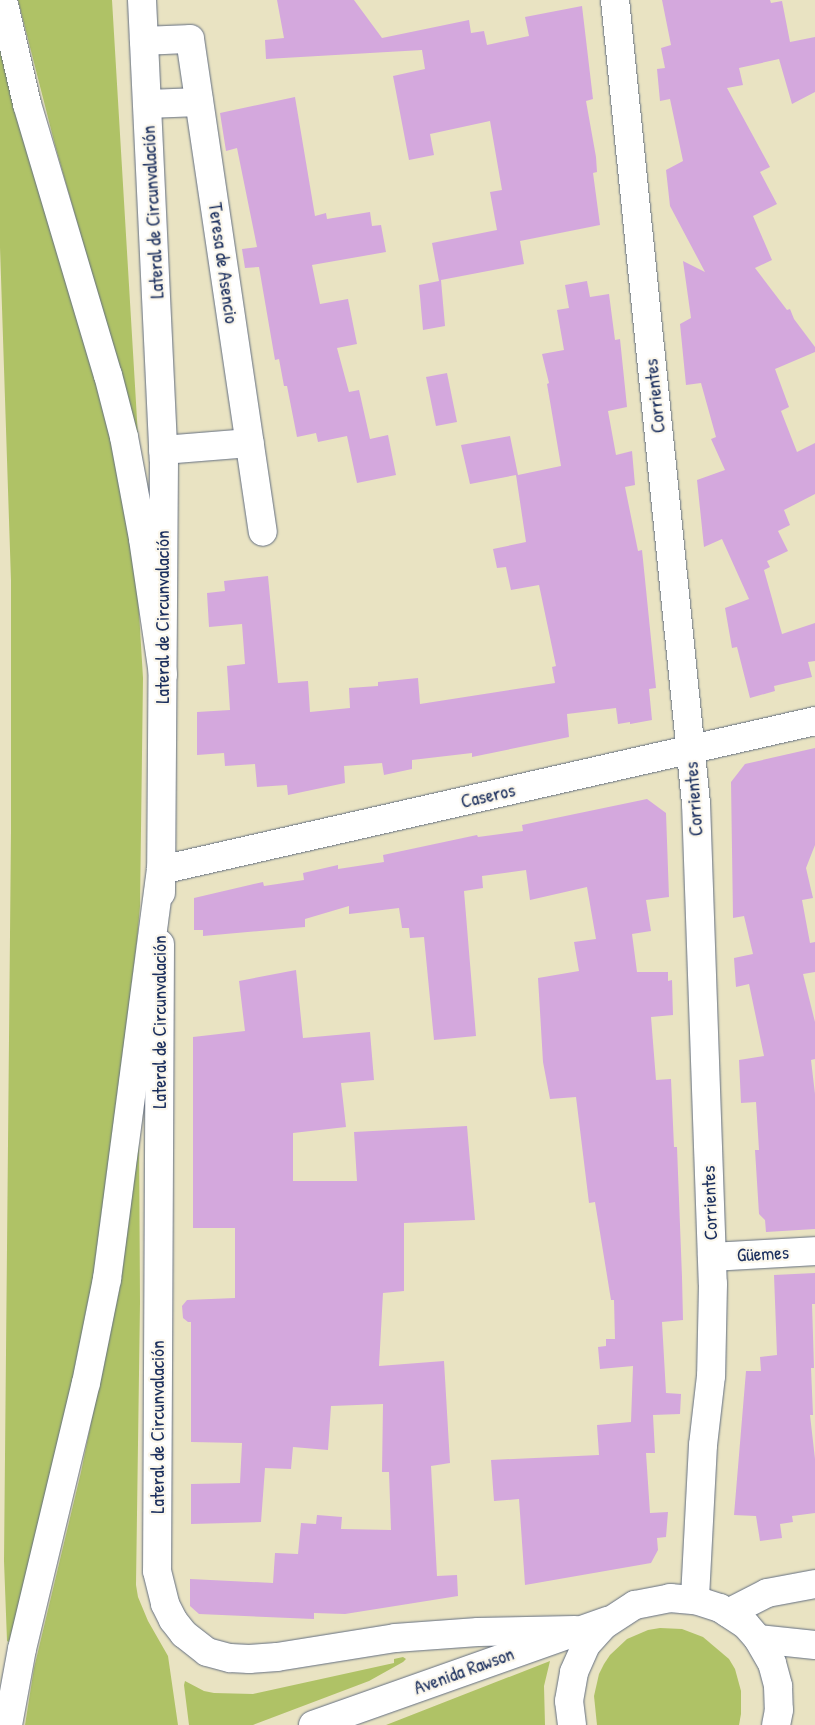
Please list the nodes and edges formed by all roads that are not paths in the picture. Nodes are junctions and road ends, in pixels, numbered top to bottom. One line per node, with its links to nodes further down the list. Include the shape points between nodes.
1 (3, 0): 10 (main road, via 30,113 124,437)
2 (142, 0): 4 (main road, Lateral de Circunvalación)
3 (615, 0): 12 (main road, Corrientes)
4 (144, 41): 5 (main road, Teresa de Asencio, via 190,39); 6 (main road, Lateral de Circunvalación)
5 (199, 102): 6 (main road); 7 (main road, Teresa de Asencio)
6 (148, 104): 8 (main road, Lateral de Circunvalación)
7 (250, 443): 8 (main road); 9 (main road, Teresa de Asencio)
8 (163, 450): 10 (main road, Lateral de Circunvalación)
9 (263, 532)
10 (163, 675): 13 (main road, Lateral de Circunvalación)
11 (815, 721): 12 (main road, Caseros)
12 (691, 750): 13 (main road, Caseros); 15 (main road, Corrientes, via 696,802)
13 (161, 870): 20 (main road, Lateral de Circunvalación, via 158,1570 165,1604 173,1620 184,1634 207,1652 249,1659 277,1658 395,1638); 23 (main road, via 107,1279 86,1383 22,1649)
14 (815, 1251): 15 (main road, Güemes)
15 (712, 1257): 17 (main road, Corrientes, via 711,1376)
16 (815, 1584): 18 (main road, via 768,1593)
17 (695, 1600): 18 (main road); 19 (main road, via 670,1598 644,1603)
18 (728, 1613): 21 (main road)
19 (615, 1618): 20 (main road, Avenida Rawson); 25 (main road, via 604,1624 586,1645 574,1672 570,1701)
20 (579, 1630): 24 (main road, Avenida Rawson)
21 (758, 1639): 22 (main road); 26 (main road, via 772,1663 778,1686)
22 (815, 1645)
23 (8, 1725)
24 (313, 1725)
25 (572, 1725)
26 (776, 1725)

